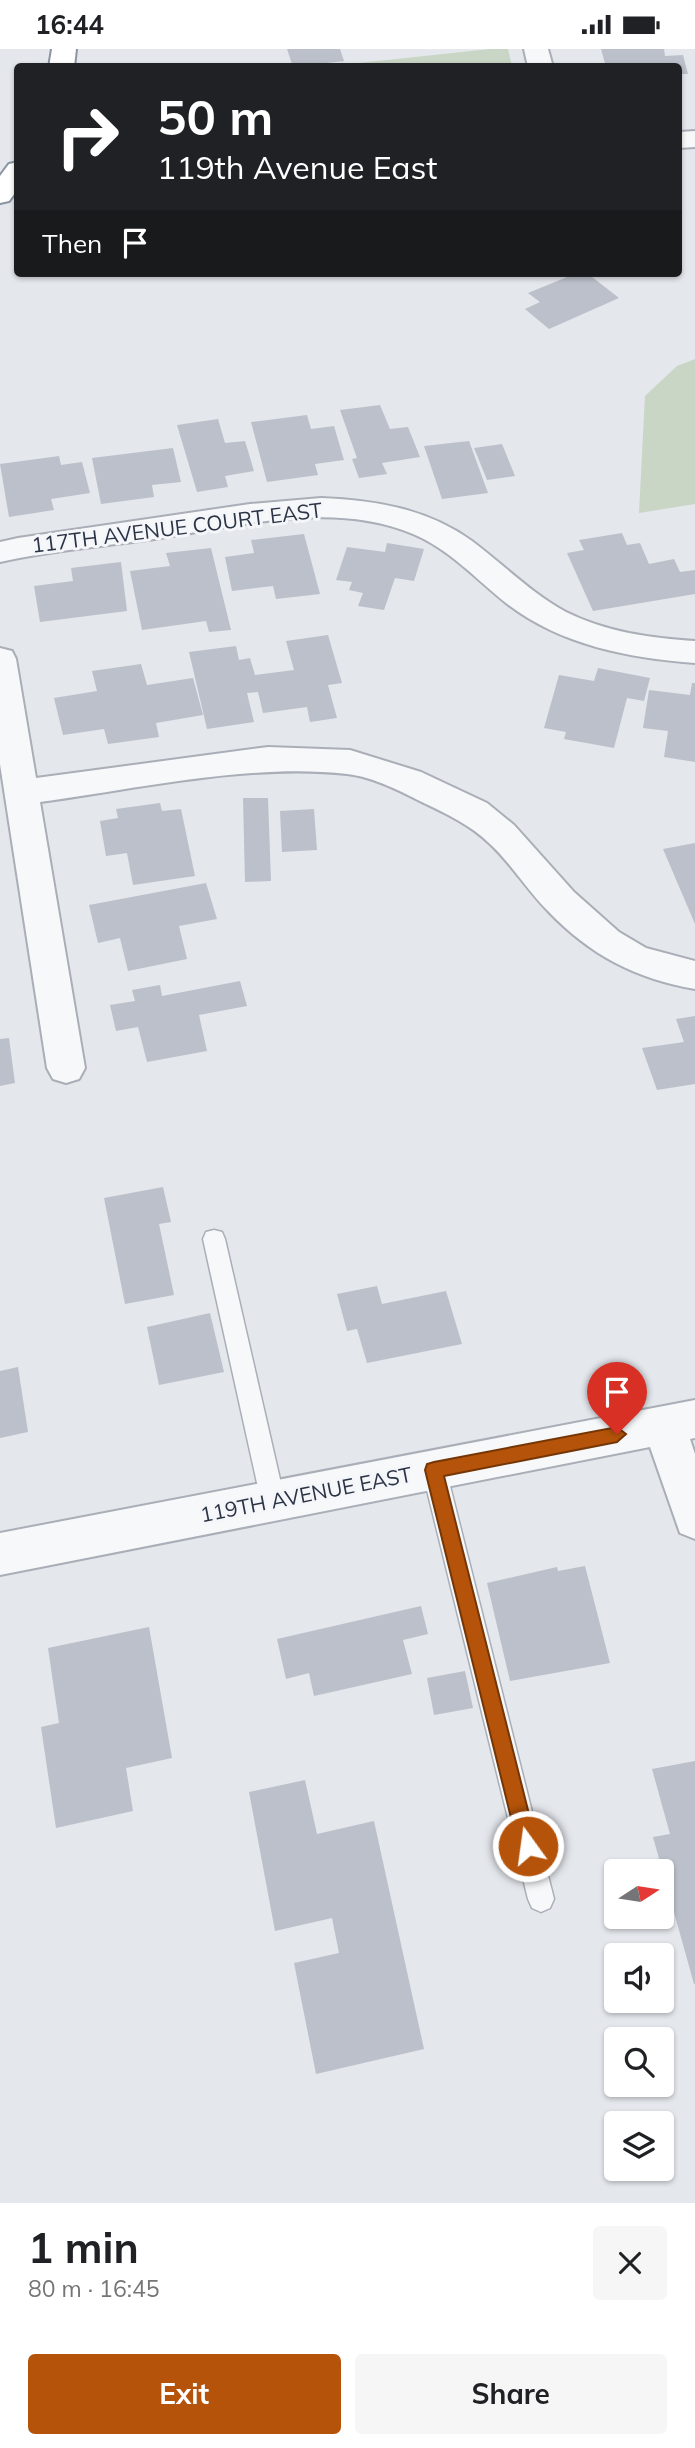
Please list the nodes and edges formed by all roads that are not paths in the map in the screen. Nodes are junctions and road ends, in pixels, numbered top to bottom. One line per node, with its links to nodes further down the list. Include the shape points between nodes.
1 (14, 176): 2 (highway)
2 (0, 195)
3 (0, 552): 4 (street, 117TH AVENUE COURT EAST, via 256,514 324,508 369,511 441,536 518,596 567,627 620,643)
4 (695, 652)
5 (0, 659): 6 (street)
6 (22, 792): 7 (street, via 256,761 350,762 409,781 475,813 502,834 561,902 606,942 665,970); 8 (street)
7 (695, 975)
8 (66, 1068)
9 (215, 1239): 12 (lane)
10 (680, 1422): 11 (street, 119TH AVENUE EAST); 13 (street)
11 (434, 1470): 12 (street, 119TH AVENUE EAST); 15 (lane)
12 (273, 1501): 14 (street, 119TH AVENUE EAST)
13 (695, 1519)
14 (0, 1554)
15 (541, 1899)

